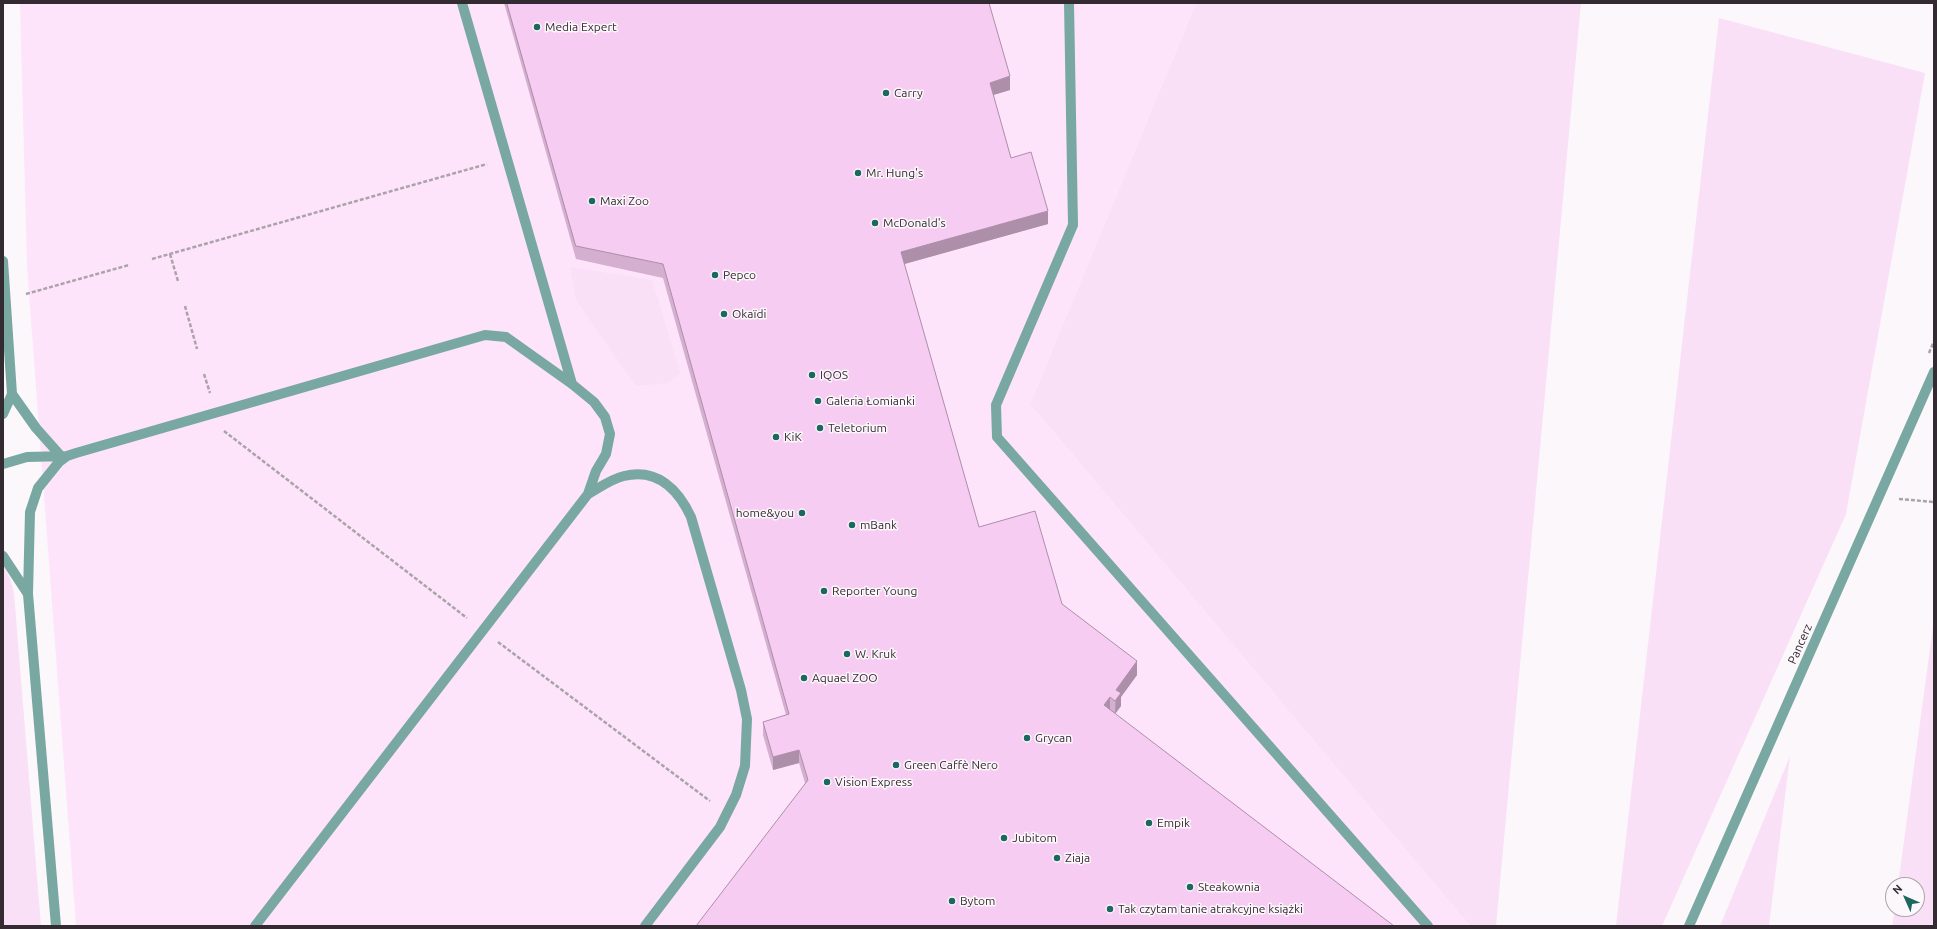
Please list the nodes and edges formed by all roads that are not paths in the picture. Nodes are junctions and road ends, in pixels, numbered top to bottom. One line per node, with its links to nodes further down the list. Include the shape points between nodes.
1 (462, 3): 5 (street)
2 (1069, 3): 16 (street, via 1073,225 996,405 997,437)
3 (3, 261): 6 (street)
4 (1934, 372): 17 (street, Pancerz)
5 (572, 384): 8 (street, via 506,337 486,335); 10 (street, via 598,407 605,417 610,434 606,454 596,471)
6 (12, 394): 7 (street); 8 (street, via 36,428)
7 (3, 414)
8 (64, 455): 9 (street, via 27,457); 12 (street, via 38,488 30,512)
9 (3, 464)
10 (588, 494): 14 (street); 15 (street, via 624,476 645,474 661,480 684,502 691,517 747,719 745,766 730,808 720,827)
11 (3, 556): 12 (street)
12 (28, 594): 13 (street)
13 (56, 926)
14 (255, 926)
15 (645, 926)
16 (1428, 926)
17 (1688, 926)

